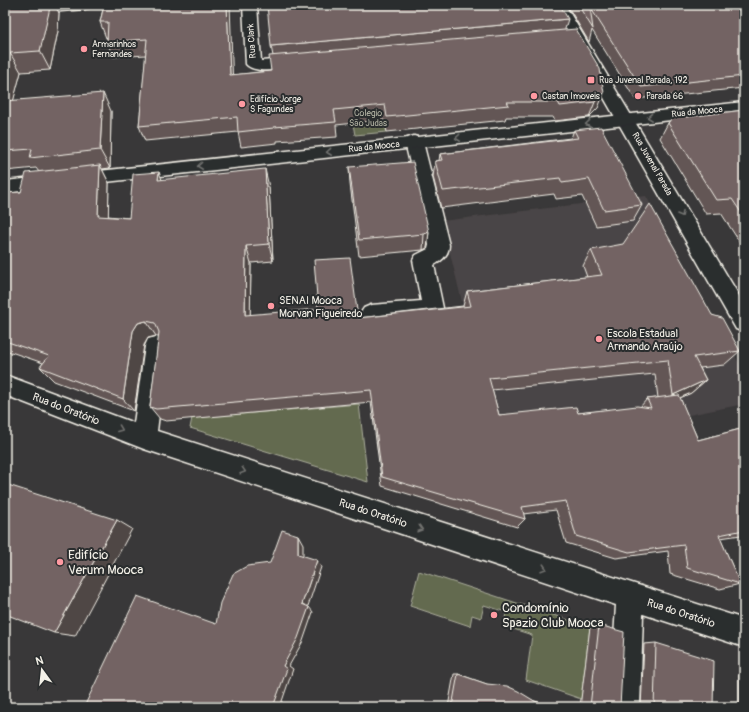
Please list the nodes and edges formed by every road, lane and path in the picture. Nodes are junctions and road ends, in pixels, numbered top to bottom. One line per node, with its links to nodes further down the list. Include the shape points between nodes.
1 (84, 5): 4 (street)
2 (250, 5): 7 (street, Rua Clark, via 254,64 257,66)
3 (558, 5): 5 (street, Rua Juvenal Parada)
4 (5, 12)
5 (577, 37): 6 (street); 9 (street, Rua Juvenal Parada)
6 (558, 38)
7 (315, 62)
8 (744, 107): 9 (street, Rua da Mooca, one-way to 9)
9 (626, 120): 10 (street, Rua da Mooca, one-way to 10); 13 (street, Rua Juvenal Parada, one-way to 13)
10 (414, 142): 11 (street, Rua da Mooca, one-way to 11); 12 (street, via 439,250 430,259 423,260 433,308)
11 (5, 187)
12 (371, 314)
13 (744, 323)
14 (156, 346): 16 (street)
15 (5, 385): 16 (street, Rua do Oratório, one-way to 16)
16 (144, 438): 17 (street, Rua do Oratório, one-way to 17)
17 (630, 596): 18 (street, Rua do Oratório); 19 (street)
18 (744, 633)
19 (625, 707)

